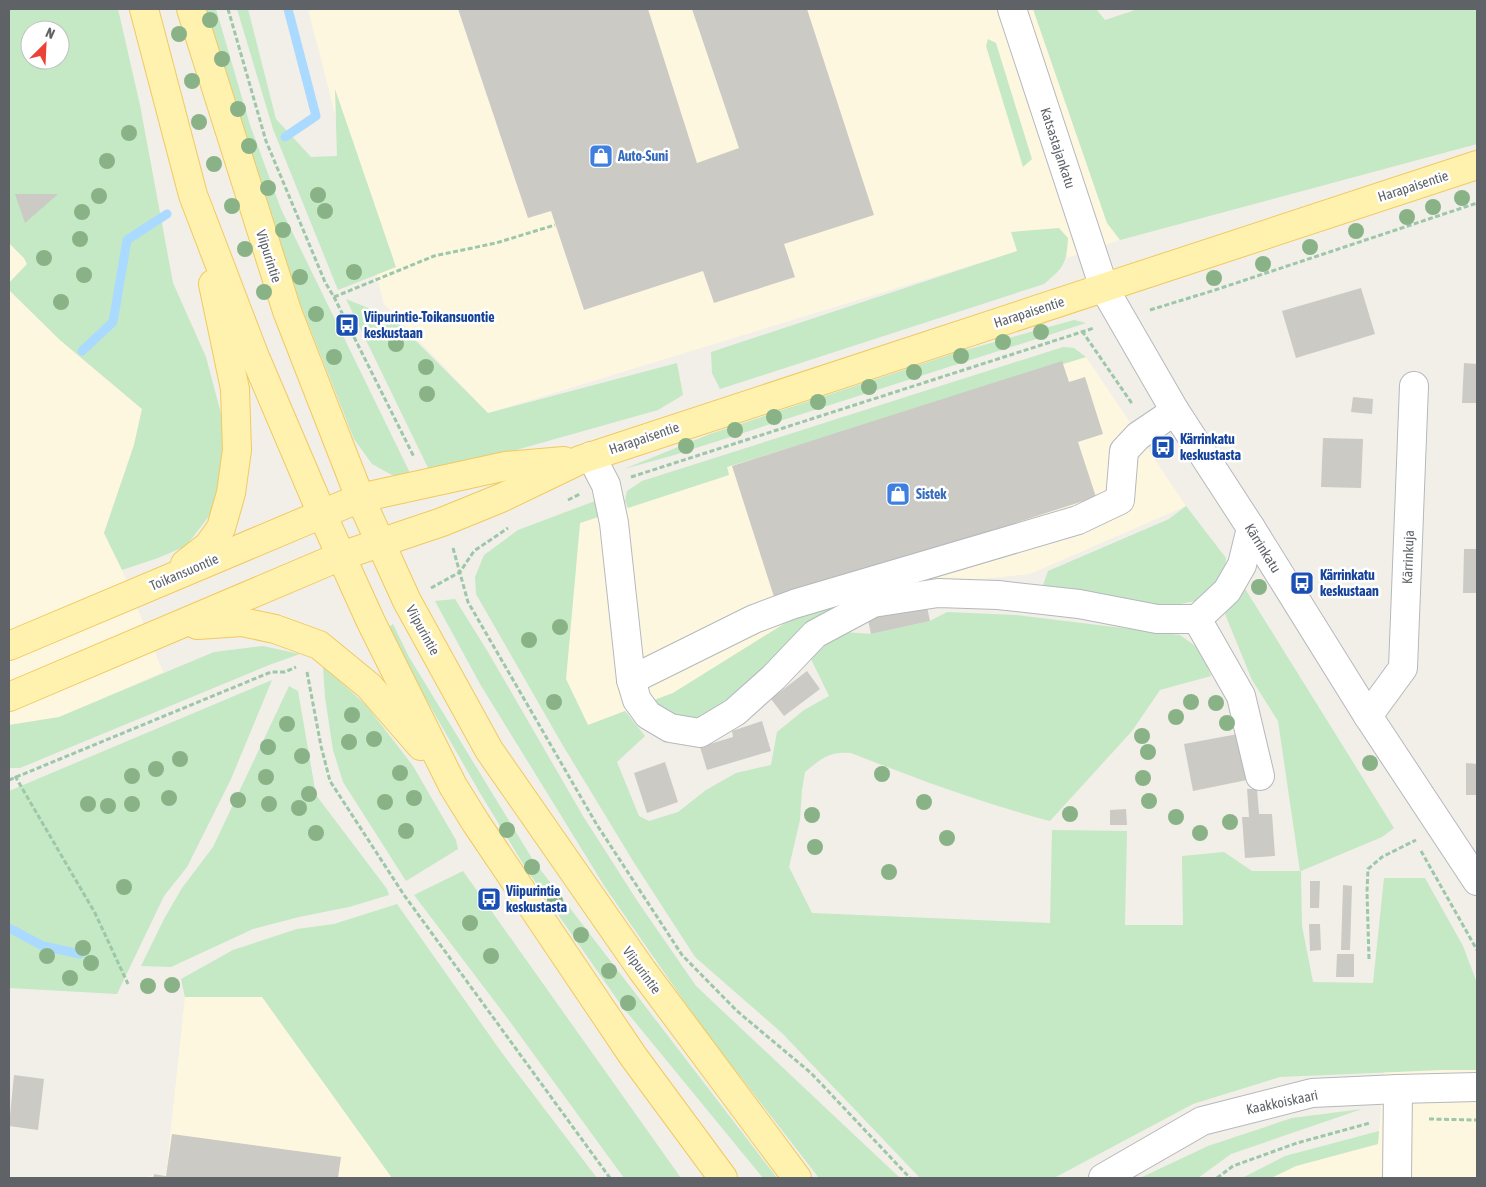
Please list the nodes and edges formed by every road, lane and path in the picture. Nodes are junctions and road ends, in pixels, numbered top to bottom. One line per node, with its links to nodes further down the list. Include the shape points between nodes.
1 (144, 9): 6 (main road)
2 (191, 9): 17 (main road, Viipurintie, via 287,311)
3 (228, 9): 10 (path, via 266,141)
4 (1014, 10): 9 (street, Katsastajankatu)
5 (1477, 165): 9 (main road, Harapaisentie)
6 (193, 195): 19 (main road, via 255,357); 26 (main road, via 235,389 237,450 231,493 221,528 208,546)
7 (1477, 203): 11 (path)
8 (555, 225): 10 (path, via 496,243 434,256)
9 (1104, 288): 11 (street, Kärrinkatu); 14 (main road, Harapaisentie)
10 (334, 297): 15 (path)
11 (1122, 318): 13 (street, Kärrinkatu); 16 (path)
12 (1414, 386): 34 (street, Kärrinkuja, via 1403,668)
13 (1175, 411): 22 (street, Kärrinkatu); 32 (street, via 1138,436 1124,451 1120,500 1078,520 794,604 754,619)
14 (585, 458): 15 (main road, Harapaisentie, via 506,466); 16 (street); 20 (main road, Harapaisentie)
15 (426, 483): 17 (main road, Harapaisentie)
16 (606, 486): 18 (path); 32 (street, via 614,523)
17 (360, 498): 19 (main road, Toikansuontie); 23 (main road, Viipurintie)
18 (567, 500)
19 (322, 514): 24 (main road); 26 (main road, Toikansuontie)
20 (442, 522): 23 (main road, Harapaisentie); 25 (path)
21 (509, 527): 25 (path, via 474,551)
22 (1251, 528): 28 (street, via 1242,565 1227,590); 34 (street, Kärrinkatu)
23 (380, 543): 24 (main road, Harapaisentie); 27 (main road, Viipurintie)
24 (341, 556): 29 (main road); 38 (main road)
25 (460, 572): 27 (path); 50 (path, via 468,602 522,696 597,825 682,955 737,1012 811,1073)
26 (161, 582): 30 (main road, Toikansuontie)
27 (407, 601): 49 (main road, Viipurintie, via 489,750 642,970)
28 (1197, 619): 32 (street, via 1157,619 1079,604 998,595 938,593 873,603 815,634 735,712 700,733 670,728 648,715 637,700); 36 (street, via 1241,696)
29 (176, 626): 31 (main road, via 242,622 275,629); 33 (main road)
30 (9, 646)
31 (312, 654): 35 (path, via 286,672 271,672); 38 (main road, via 369,686); 47 (path, via 319,738 330,781 404,895)
32 (631, 680)
33 (9, 697)
34 (1368, 716): 39 (street, Kärrinkatu)
35 (16, 776): 37 (path); 42 (path, via 95,914)
36 (1260, 776)
37 (9, 780)
38 (453, 786): 48 (main road, via 633,1056)
39 (1444, 829): 40 (street, Kärrinkatu); 41 (path, via 1382,857 1368,869)
40 (1477, 881)
41 (1370, 960)
42 (128, 984)
43 (1477, 1087): 44 (street, Kaakkoiskaari)
44 (1398, 1088): 45 (street); 51 (street, Kaakkoiskaari, via 1312,1094 1202,1121)
45 (1398, 1118): 46 (path); 52 (path, via 1297,1143 1233,1166); 53 (street)
46 (1477, 1120)
47 (610, 1178)
48 (723, 1178)
49 (797, 1178)
50 (910, 1178)
51 (1103, 1178)
52 (1217, 1178)
53 (1397, 1178)

